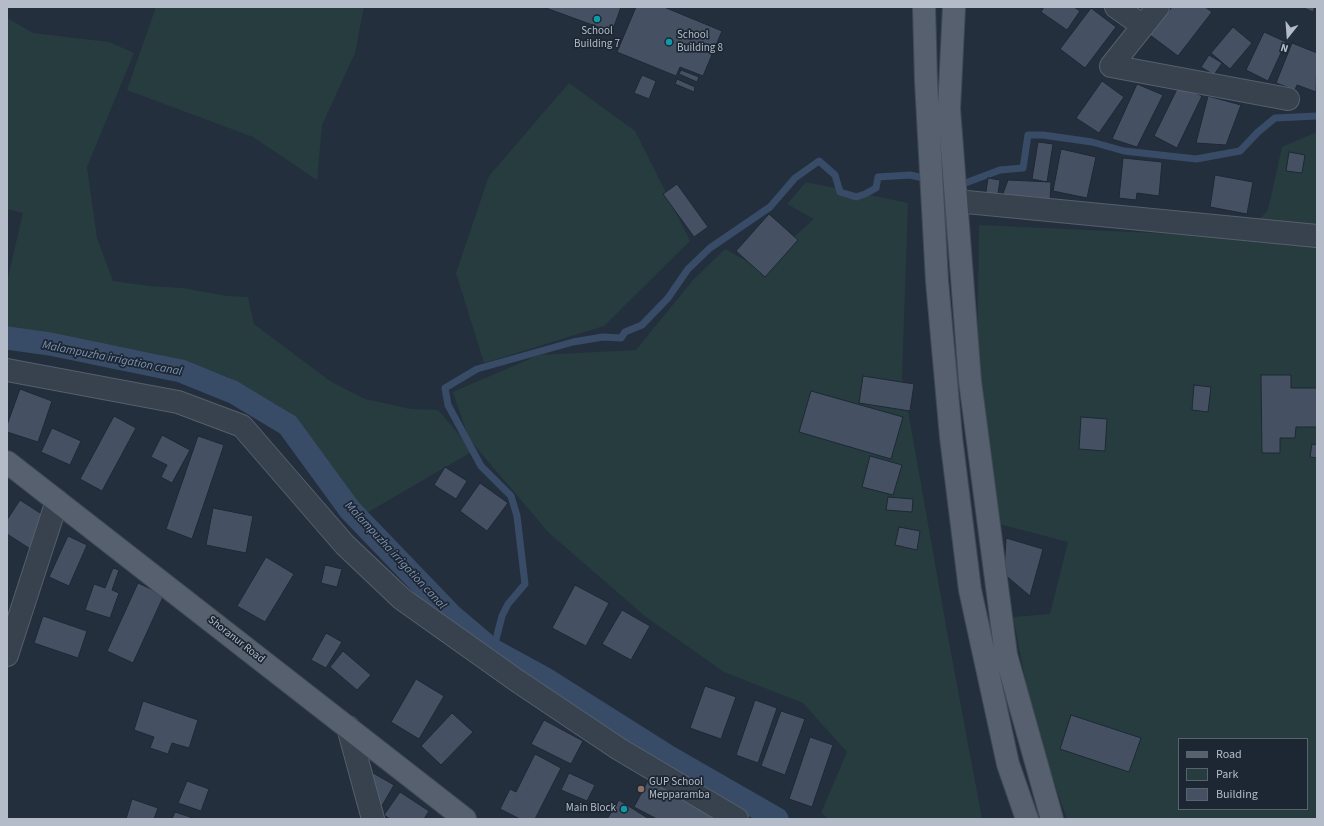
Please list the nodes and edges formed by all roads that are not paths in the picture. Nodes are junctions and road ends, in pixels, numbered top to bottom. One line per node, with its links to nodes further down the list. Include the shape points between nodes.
1 (924, 7): 17 (main road, via 937,281 951,437 969,582 1008,764)
2 (954, 7): 7 (main road, via 949,109)
3 (1116, 7): 5 (street)
4 (1158, 7): 5 (street)
5 (1143, 26): 6 (street, via 1111,66)
6 (1288, 99)
7 (956, 200): 8 (street); 18 (main road, via 970,381 1006,656)
8 (1317, 236)
9 (7, 370): 16 (street, via 178,402 242,426 345,544 402,599 516,680 620,749)
10 (7, 462): 11 (main road, Shoranur Road)
11 (57, 501): 12 (street); 13 (main road, Shoranur Road)
12 (7, 655)
13 (348, 727): 14 (street); 15 (main road, Shoranur Road)
14 (373, 819)
15 (465, 819)
16 (737, 819)
17 (1026, 819)
18 (1052, 819)

